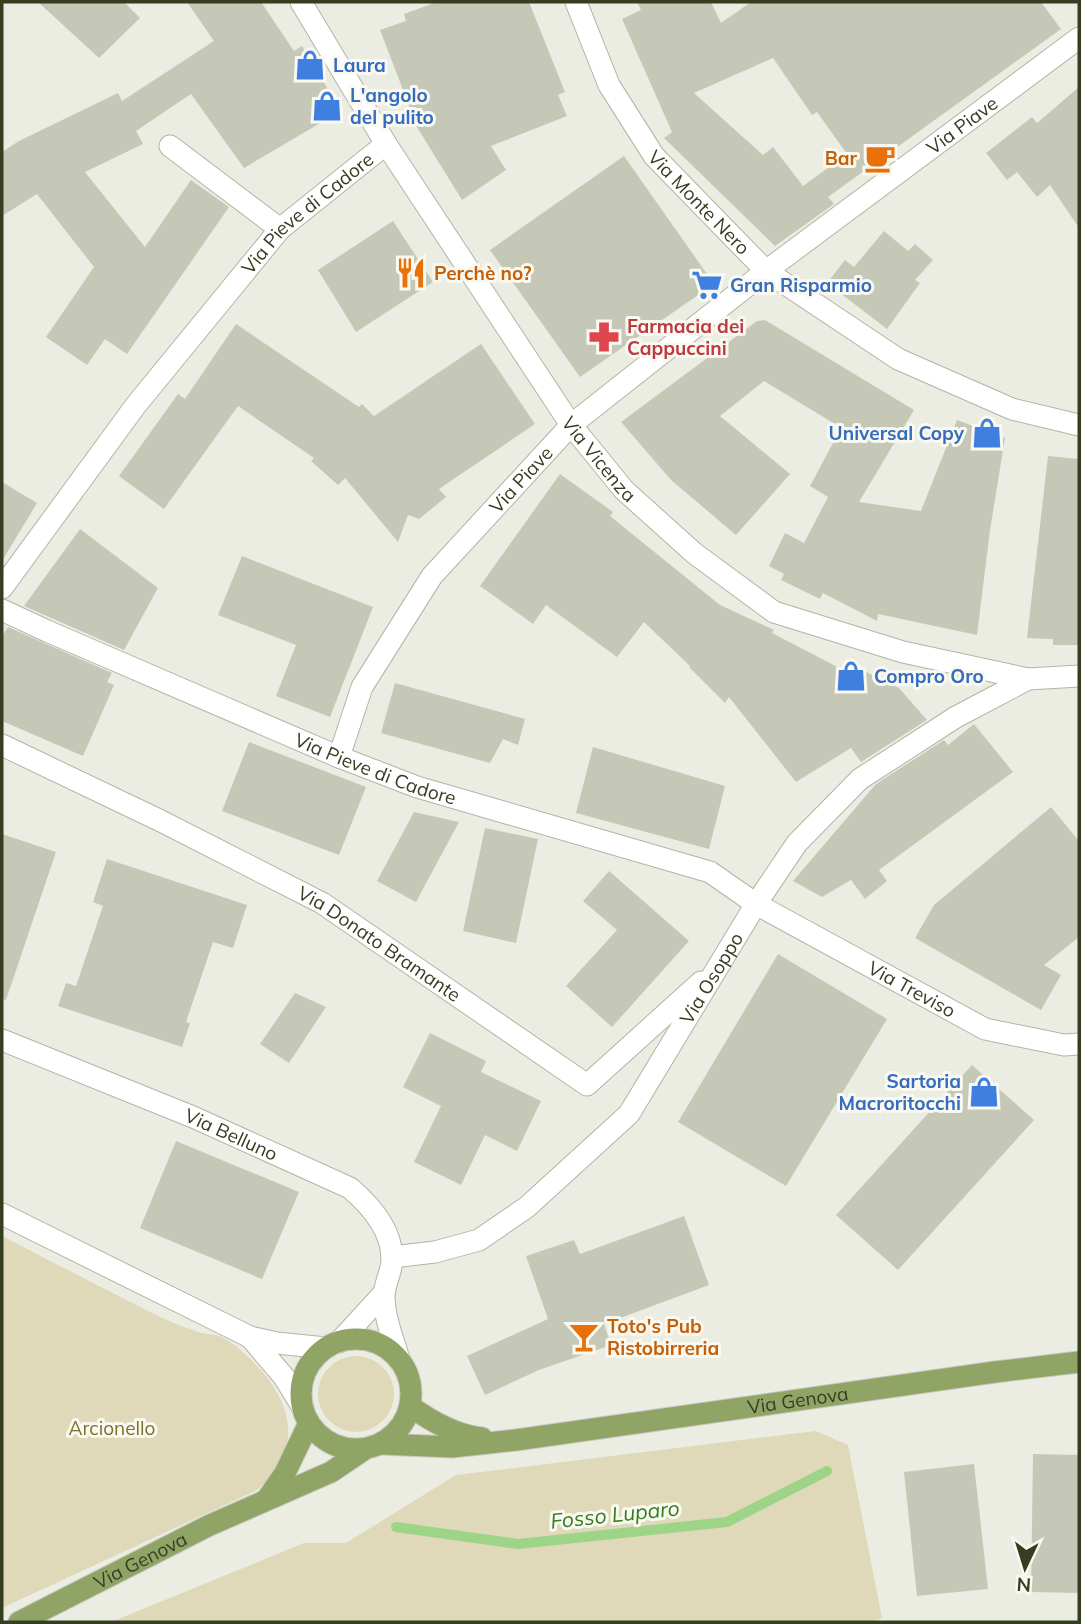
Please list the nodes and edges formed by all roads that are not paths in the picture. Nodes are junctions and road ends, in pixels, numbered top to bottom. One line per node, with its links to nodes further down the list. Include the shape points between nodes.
1 (301, 2): 4 (street, Via Vicenza)
2 (576, 2): 7 (street, Via Monte Nero, via 608,85 654,156)
3 (1079, 38): 7 (street, Via Piave)
4 (386, 144): 6 (street, Via Pieve di Cadore); 8 (street, Via Vicenza)
5 (170, 146): 6 (street)
6 (281, 229): 10 (street, Via Pieve di Cadore, via 136,405)
7 (766, 271): 8 (street, Via Piave); 9 (street, Via Monte Nero, via 898,359 1012,409)
8 (571, 425): 13 (street, Via Vicenza, via 624,491 694,553 774,612 903,652); 15 (street, Via Piave, via 432,576 362,687)
9 (1079, 425)
10 (2, 588)
11 (2, 610): 15 (street, Via Pieve di Cadore)
12 (1079, 676): 13 (street, Via Vicenza)
13 (1028, 679): 16 (street, Via Osoppo, via 956,717 860,779 797,843)
14 (2, 745): 17 (street, Via Donato Bramante, via 322,903 587,1085)
15 (339, 757): 16 (street, Via Pieve di Cadore, via 417,787 709,872)
16 (755, 904): 17 (street, Via Osoppo); 19 (street, Via Treviso, via 985,1028 1064,1045)
17 (718, 967): 21 (street, Via Osoppo, via 629,1114 527,1207 479,1240)
18 (2, 1040): 21 (street, Via Belluno, via 193,1117 350,1188 379,1218)
19 (1079, 1044)
20 (2, 1214): 23 (street)
21 (392, 1257): 22 (street)
22 (384, 1293): 24 (street); 25 (street)
23 (250, 1337): 24 (street); 28 (street, via 276,1366)
24 (333, 1345): 25 (main road, via 355,1339 372,1341); 28 (main road, via 308,1368 303,1380)
25 (399, 1359): 27 (main road, via 412,1390)
26 (1079, 1362): 29 (main road, Via Genova)
27 (410, 1406): 29 (main road, Via Genova, via 453,1431); 30 (main road, via 395,1434)
28 (306, 1415): 30 (main road, via 320,1436 333,1445 349,1449); 31 (main road, via 285,1473)
29 (516, 1440): 30 (main road, Via Genova, via 452,1447)
30 (373, 1446): 31 (main road, Via Genova, via 331,1472)
31 (266, 1501): 32 (main road, Via Genova)
32 (19, 1622)

